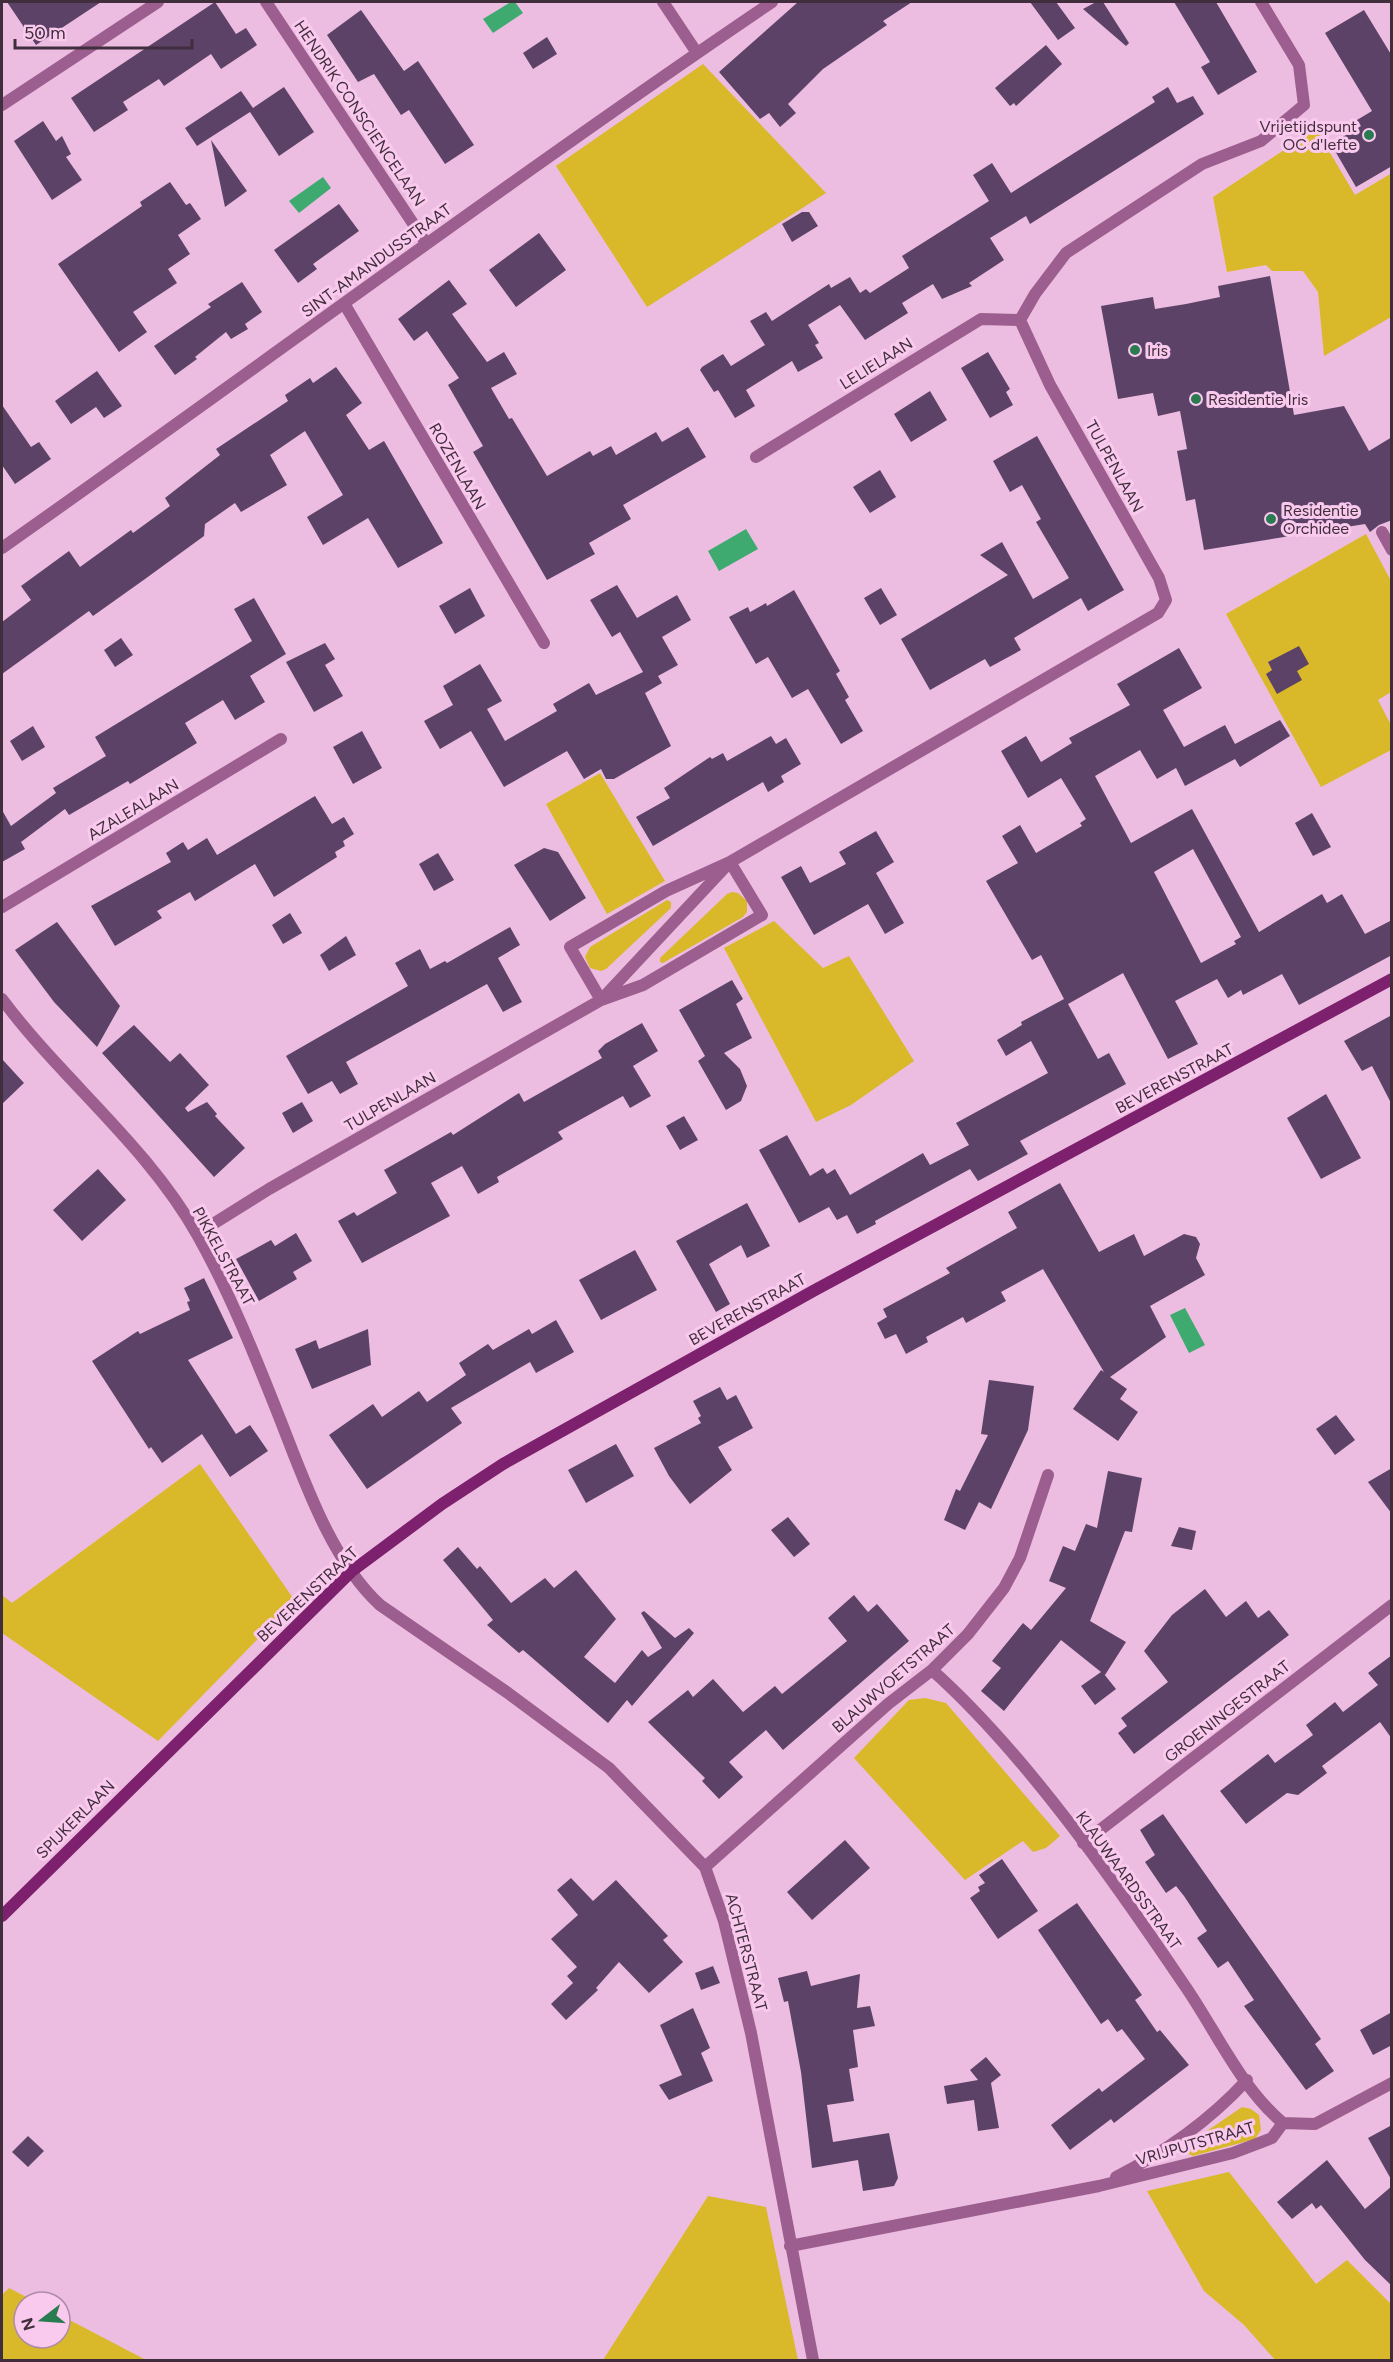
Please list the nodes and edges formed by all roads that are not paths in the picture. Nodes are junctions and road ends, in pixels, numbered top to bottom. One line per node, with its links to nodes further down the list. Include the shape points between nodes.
1 (158, 2): 7 (street)
2 (266, 2): 8 (street, HENDRIK CONSCIENCELAAN)
3 (663, 2): 6 (street)
4 (772, 2): 6 (street, SINT-AMANDUSSTRAAT)
5 (1261, 2): 10 (street, via 1299,65 1304,105 1261,141 1202,164 1066,253)
6 (697, 53): 8 (street, SINT-AMANDUSSTRAAT)
7 (2, 105)
8 (426, 243): 9 (street, SINT-AMANDUSSTRAAT)
9 (345, 305): 13 (street, SINT-AMANDUSSTRAAT); 15 (street, ROZENLAAN)
10 (1020, 320): 11 (street, LELIELAAN, via 981,318); 17 (street, TULPENLAAN, via 1050,385 1159,578 1166,600 1158,613)
11 (756, 457)
12 (1382, 532): 14 (street)
13 (2, 548)
14 (1392, 550)
15 (544, 643)
16 (281, 738): 18 (street, AZALEALAAN)
17 (730, 862): 21 (street, TULPENLAAN); 21 (street, TULPENLAAN, via 666,891 570,947); 21 (street, TULPENLAAN, via 762,915 643,985)
18 (2, 907)
19 (1392, 979): 24 (street, BEVERENSTRAAT, via 815,1290 503,1464)
20 (2, 999): 22 (street, PIKKELSTRAAT, via 156,1173)
21 (601, 1000): 22 (street, TULPENLAAN, via 279,1183)
22 (197, 1234): 24 (street, PIKKELSTRAAT, via 243,1325 327,1529)
23 (1048, 1475): 26 (street, BLAUWVOETSTRAAT, via 1020,1557 1004,1588 968,1634)
24 (352, 1571): 27 (street, BEVERENSTRAAT); 29 (street, ACHTERSTRAAT, via 362,1588 380,1605 609,1768)
25 (1392, 1605): 28 (street, GROENINGESTRAAT)
26 (932, 1670): 28 (street, KLAUWAARDSSTRAAT, via 961,1696); 29 (street, BLAUWVOETSTRAAT)
27 (172, 1746): 30 (street, SPIJKERLAAN)
28 (1083, 1843): 31 (street, KLAUWAARDSSTRAAT)
29 (705, 1867): 35 (street, ACHTERSTRAAT, via 724,1921 751,2033)
30 (2, 1916)
31 (1247, 2080): 33 (street, KLAUWAARDSSTRAAT); 34 (street, VRIJPUTSTRAAT, via 1186,2136 1156,2157)
32 (1392, 2083): 33 (street, via 1315,2124)
33 (1283, 2123): 34 (street, VRIJPUTSTRAAT, via 1272,2138 1233,2153)
34 (1099, 2186): 35 (street, VRIJPUTSTRAAT)
35 (790, 2246): 36 (street, ACHTERSTRAAT)
36 (813, 2361)

